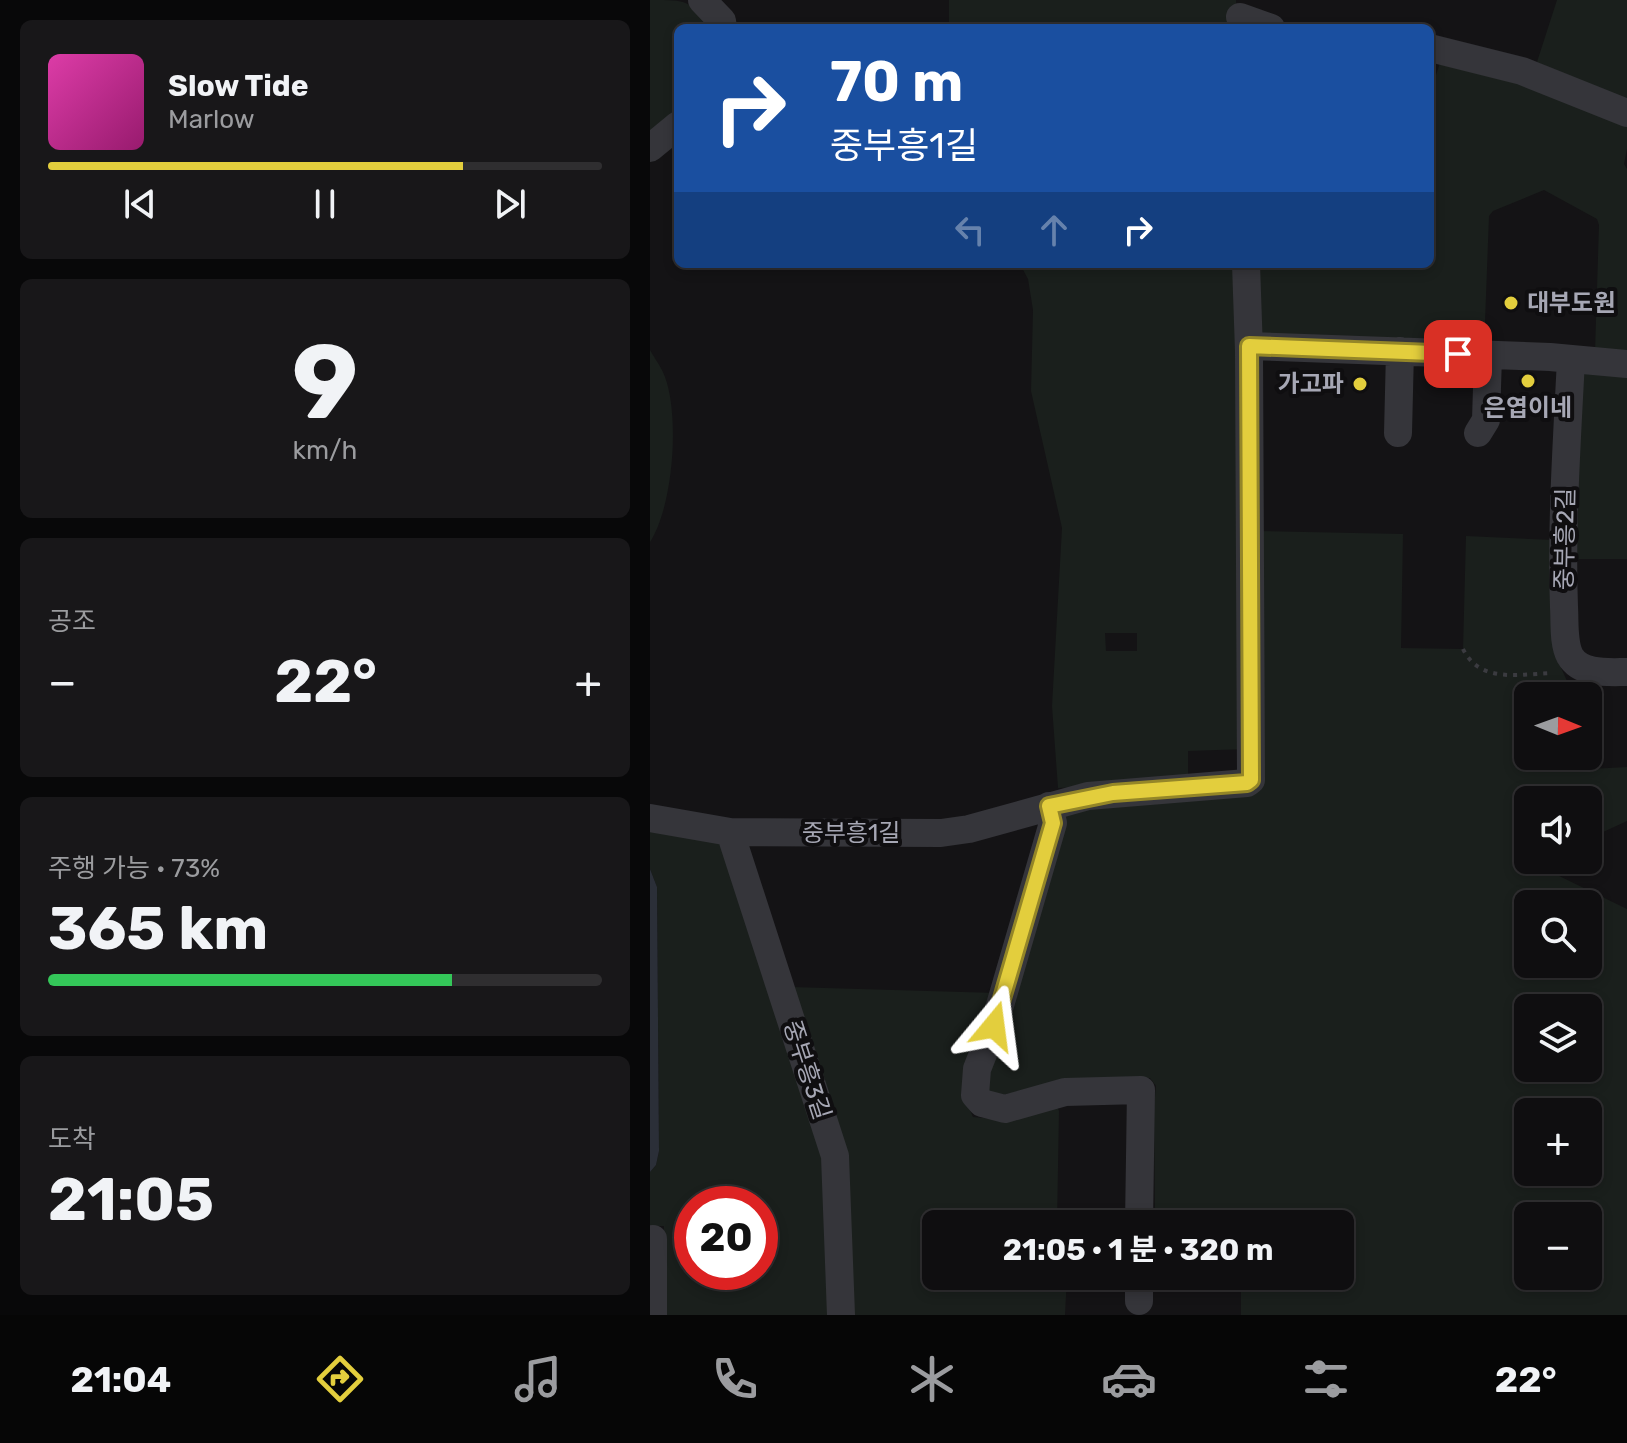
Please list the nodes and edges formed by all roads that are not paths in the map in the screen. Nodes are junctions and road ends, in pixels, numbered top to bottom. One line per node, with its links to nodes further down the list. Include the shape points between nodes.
1 (702, 0): 3 (street)
2 (1240, 15): 4 (street)
3 (722, 24)
4 (1261, 24)
5 (1434, 49): 6 (street, via 1522,71)
6 (1627, 113)
7 (674, 128): 8 (street)
8 (650, 148)
9 (1246, 268): 10 (street)
10 (1249, 346): 11 (street); 18 (street, 중부흥1길, via 1251,780 1113,793)
11 (1400, 351): 12 (street); 15 (street)
12 (1488, 355): 13 (street); 16 (street, via 1486,420)
13 (1571, 359): 14 (street); 17 (street, 중부흥2길, via 1563,570 1566,639 1570,657 1581,666 1596,672)
14 (1627, 364)
15 (1398, 433)
16 (1478, 433)
17 (1627, 672)
18 (1049, 806): 20 (street, 중부흥1길, via 941,833); 21 (street, via 1053,823 977,1069 975,1095 982,1103 1005,1109 1065,1092 1141,1090)
19 (650, 818): 20 (street, 중부흥1길)
20 (730, 832): 24 (street, 중부흥3길, via 835,1156)
21 (1139, 1210)
22 (653, 1239): 23 (street)
23 (652, 1308)
24 (841, 1315)

